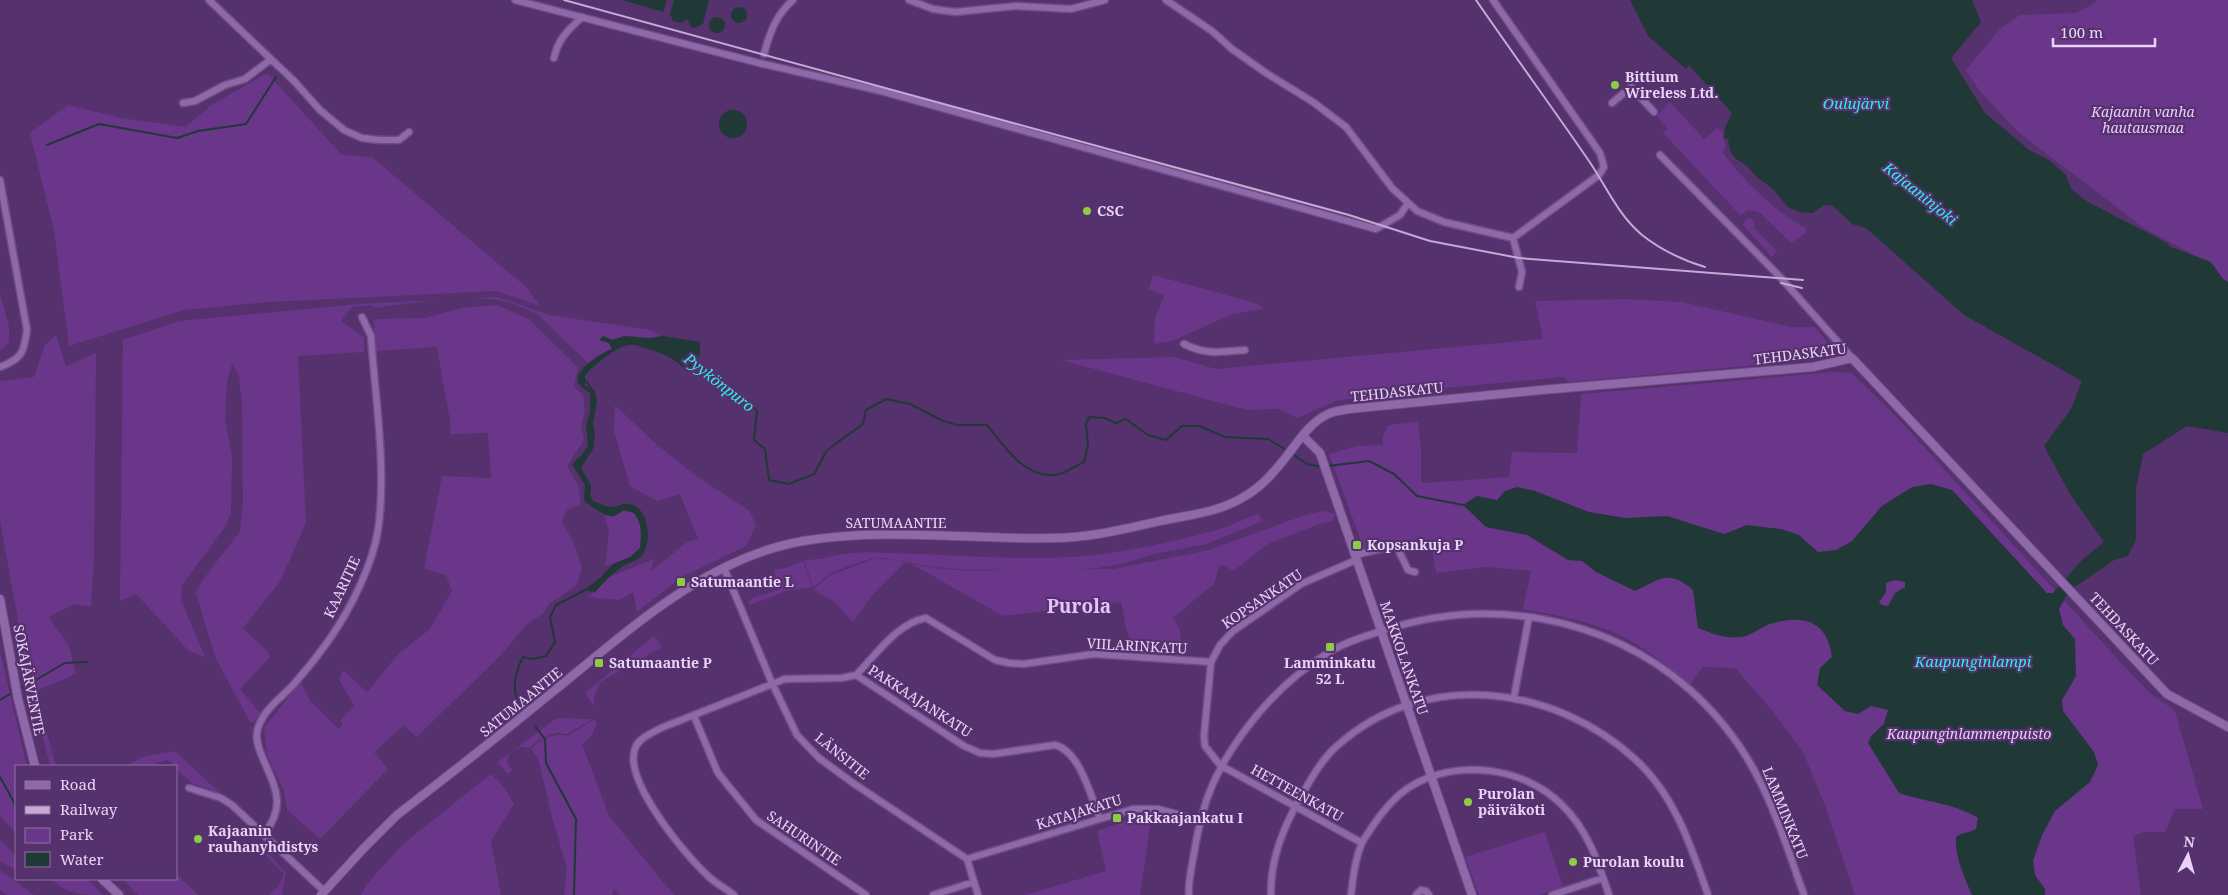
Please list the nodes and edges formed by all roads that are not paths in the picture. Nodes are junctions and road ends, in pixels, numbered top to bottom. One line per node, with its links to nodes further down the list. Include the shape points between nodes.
1 (208, 0): 11 (street)
2 (515, 0): 8 (street)
3 (793, 0): 9 (street, via 773,23)
4 (909, 0): 5 (street, via 933,9 955,12 1016,6 1071,9)
5 (1106, 0)
6 (1166, 0): 18 (street, via 1346,127 1386,180)
7 (1493, 0): 19 (street, via 1600,153 1604,167 1599,176)
8 (582, 17): 10 (street, via 561,37); 18 (street, via 873,89 1376,229 1400,215)
9 (764, 54)
10 (554, 58)
11 (270, 60): 12 (street, via 244,79 195,101); 15 (street, via 344,130 362,138 380,140 399,140)
12 (183, 102)
13 (1612, 103): 14 (street, via 1631,87)
14 (1654, 112)
15 (409, 132)
16 (1660, 155): 24 (street, via 1781,278)
17 (0, 180): 25 (street, via 27,330 19,357)
18 (1408, 203): 19 (street, via 1417,211 1444,222)
19 (1513, 238): 20 (street, via 1522,272)
20 (1519, 287)
21 (362, 317): 48 (street, KAARITIE, via 371,336 380,479 378,532 347,612 318,656 266,710 260,722 258,746 278,798 276,815)
22 (1184, 344): 23 (street, via 1197,351 1214,353)
23 (1245, 350)
24 (1852, 358): 26 (street, TEHDASKATU, via 1813,366 1349,409 1329,414); 40 (street, TEHDASKATU, via 2167,694)
25 (0, 367)
26 (1316, 423): 27 (street, SATUMAANTIE)
27 (1303, 436): 28 (street, MAKKOLANKATU, via 1320,453); 29 (street, SATUMAANTIE, via 1258,487 1239,500 1214,509 1073,537 1024,539 882,533 831,536 769,550)
28 (1355, 557): 30 (street, KOPSANKATU, via 1396,545 1408,570); 33 (street, MAKKOLANKATU); 34 (street, KOPSANKATU, via 1301,584 1233,631)
29 (724, 568): 36 (street, LÄNSITIE); 54 (street, SATUMAANTIE, via 687,588 635,626 397,815)
30 (1415, 572)
31 (0, 599): 41 (street, SOKAJÄRVENTIE, via 18,700)
32 (1529, 617): 33 (street, LAMMINKATU, via 1503,613 1454,614); 37 (street); 69 (street, LAMMINKATU, via 1578,628 1617,643 1665,670 1704,703 1732,735 1764,787)
33 (1381, 631): 38 (street, MAKKOLANKATU); 42 (street, LAMMINKATU, via 1332,650 1289,682 1250,723)
34 (1211, 662): 35 (street, VIILARINKATU, via 1094,654 1009,663 995,660 926,618 904,627); 42 (street, KOPSANKATU, via 1205,746)
35 (856, 675): 36 (street, PAKKAAJANKATU, via 785,679); 46 (street, PAKKAAJANKATU, via 964,746 980,753 1055,745 1063,747 1075,759)
36 (772, 683): 39 (street, PAKKAAJANKATU); 50 (street, LÄNSITIE, via 797,735 819,758)
37 (1514, 697): 38 (street, via 1450,696); 68 (street, via 1554,709 1595,728 1648,772 1681,823)
38 (1406, 704): 43 (street, MAKKOLANKATU); 45 (street, via 1370,722 1337,746)
39 (694, 716): 56 (street, PAKKAAJANKATU, via 650,734 636,746 634,765 656,814 698,866); 57 (street, SAHURINTIE, via 718,773 756,820)
40 (2228, 727)
41 (35, 765)
42 (1220, 765): 45 (street, HETTEENKATU); 47 (street, LAMMINKATU)
43 (1432, 778): 49 (street, via 1408,788 1392,802); 51 (street, via 1454,771 1479,770 1516,777 1537,787 1559,802 1576,821 1594,850); 65 (street, MAKKOLANKATU)
44 (189, 788): 48 (street, via 221,798)
45 (1295, 806): 49 (street, HETTEENKATU); 61 (street, via 1274,862)
46 (1100, 818): 47 (street, KATAJAKATU, via 1144,808); 50 (street, KATAJAKATU)
47 (1199, 820): 60 (street, LAMMINKATU)
48 (264, 834): 54 (street)
49 (1362, 843): 62 (street)
50 (967, 859): 53 (street)
51 (1603, 878): 66 (street); 67 (street)
52 (103, 880): 55 (street)
53 (974, 882): 58 (street); 59 (street)
54 (322, 893)
55 (119, 895)
56 (734, 895)
57 (866, 895)
58 (933, 895)
59 (978, 895)
60 (1189, 895)
61 (1271, 895)
62 (1351, 895)
63 (1416, 895): 64 (street, via 1421,890)
64 (1429, 895)
65 (1472, 895)
66 (1552, 895)
67 (1610, 895)
68 (1708, 895)
69 (1804, 895)

